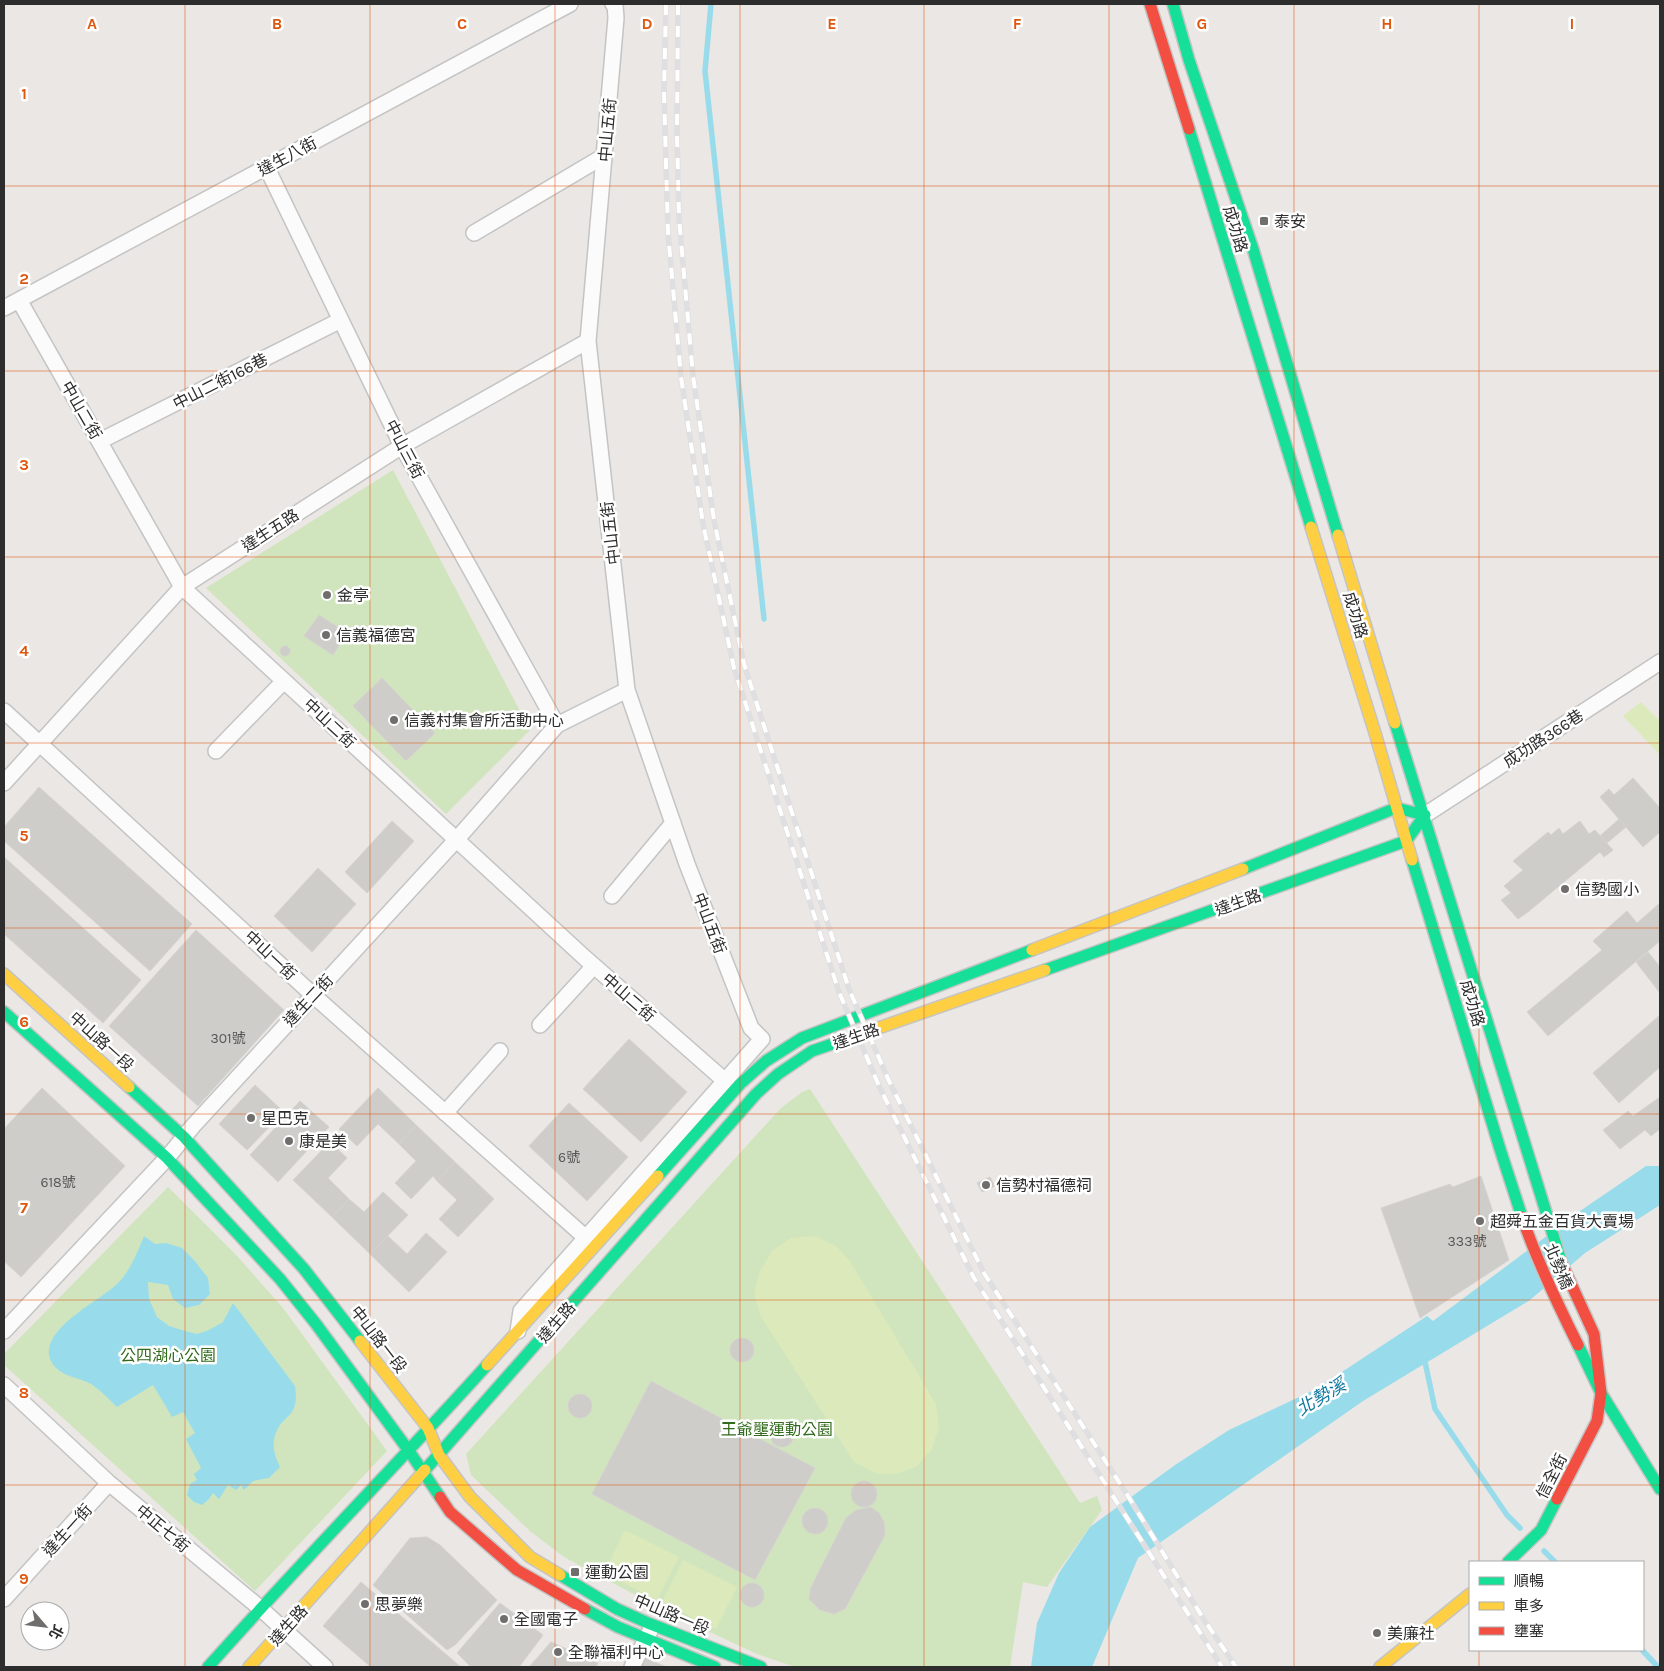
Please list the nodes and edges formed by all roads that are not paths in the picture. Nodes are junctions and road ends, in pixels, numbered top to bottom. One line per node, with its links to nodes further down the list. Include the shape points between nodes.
1 (570, 4): 6 (street, 達生八街)
2 (613, 4): 5 (street, 中山五街, via 616,18)
3 (1150, 4): 15 (street, 成功路)
4 (1173, 4): 14 (street, 成功路, via 1252,249)
5 (604, 156): 7 (street); 11 (street, 中山五街)
6 (266, 166): 8 (street, 達生八街); 10 (street, 中山三街)
7 (474, 233)
8 (19, 300): 9 (street, 達生八街); 12 (street, 中山二街)
9 (4, 308)
10 (341, 320): 12 (street, 中山二街166巷); 13 (street, 中山三街)
11 (588, 341): 13 (street, 達生五路); 19 (street, 中山五街)
12 (100, 442): 16 (street, 中山二街)
13 (402, 446): 16 (street, 達生五路); 21 (street, 中山三街)
14 (1328, 504): 15 (street); 26 (street, 成功路)
15 (1308, 511): 25 (street, 成功路)
16 (182, 587): 18 (street, 中山二街); 22 (street, 達生五路)
17 (1660, 662): 26 (street, 成功路366巷)
18 (284, 681): 23 (street); 28 (street, 中山二街)
19 (627, 690): 21 (street, 達生二街); 27 (street, 中山五街)
20 (4, 711): 22 (street, 中山一街)
21 (557, 725): 28 (street, 達生二街)
22 (40, 742): 24 (street, 達生五路); 33 (street, 中山一街)
23 (216, 751)
24 (4, 783)
25 (1396, 808): 26 (street); 29 (street, 成功路); 46 (street, 達生路, via 1076,935 802,1038 766,1061 740,1084)
26 (1425, 815): 29 (street); 42 (street, 成功路)
27 (673, 823): 30 (street); 36 (street, 中山五街, via 751,1028)
28 (456, 839): 31 (street, 中山二街); 33 (street, 達生二街)
29 (1406, 841): 44 (street, 成功路); 51 (street, 達生路, via 1097,953 812,1051 756,1094)
30 (612, 896)
31 (594, 966): 35 (street); 38 (street, 中山二街)
32 (4, 974): 40 (street, 中山路一段)
33 (313, 995): 39 (street, 中山一街); 40 (street, 達生二街)
34 (4, 1012): 41 (street, 中山路一段)
35 (540, 1025)
36 (762, 1039): 38 (street, 達生路)
37 (500, 1051): 39 (street)
38 (724, 1080): 43 (street, 達生路)
39 (446, 1113): 43 (street, 中山一街)
40 (184, 1136): 41 (street, 達生二街); 49 (street, 中山路一段, via 304,1269)
41 (167, 1158): 45 (street, 達生二街); 50 (street, 中山路一段, via 280,1279)
42 (1550, 1226): 48 (street, 北勢橋, via 1561,1261 1594,1334)
43 (585, 1237): 46 (street, 達生路, via 521,1311)
44 (1529, 1237): 48 (street, 北勢橋)
45 (4, 1331)
46 (518, 1331): 49 (street, 達生路)
47 (4, 1385): 53 (street, 中正七街)
48 (1601, 1393): 54 (street); 55 (street, 信全街, via 1597,1421 1541,1530)
49 (428, 1428): 50 (street, 達生路); 51 (street, 中山路一段)
50 (409, 1450): 52 (street, 中山路一段); 58 (street, 達生路)
51 (439, 1455): 52 (street, 達生路); 60 (street, 中山路一段, via 470,1498 530,1557)
52 (424, 1473): 59 (street, 達生路); 60 (street, 中山路一段, via 450,1512 516,1570 618,1628)
53 (109, 1483): 57 (street, 達生一街); 58 (street, 中正七街)
54 (1660, 1489)
55 (1509, 1561)
56 (1469, 1595): 67 (street)
57 (4, 1599)
58 (260, 1608): 59 (street, 中正七街); 61 (street, 達生路)
59 (284, 1630): 62 (street, 達生路); 63 (street, 中正七街)
60 (649, 1632): 64 (street); 65 (street, 中山路一段); 66 (street, 中山路一段)
61 (208, 1667)
62 (249, 1667)
63 (326, 1667)
64 (632, 1667)
65 (715, 1667)
66 (761, 1667)
67 (1380, 1667)

